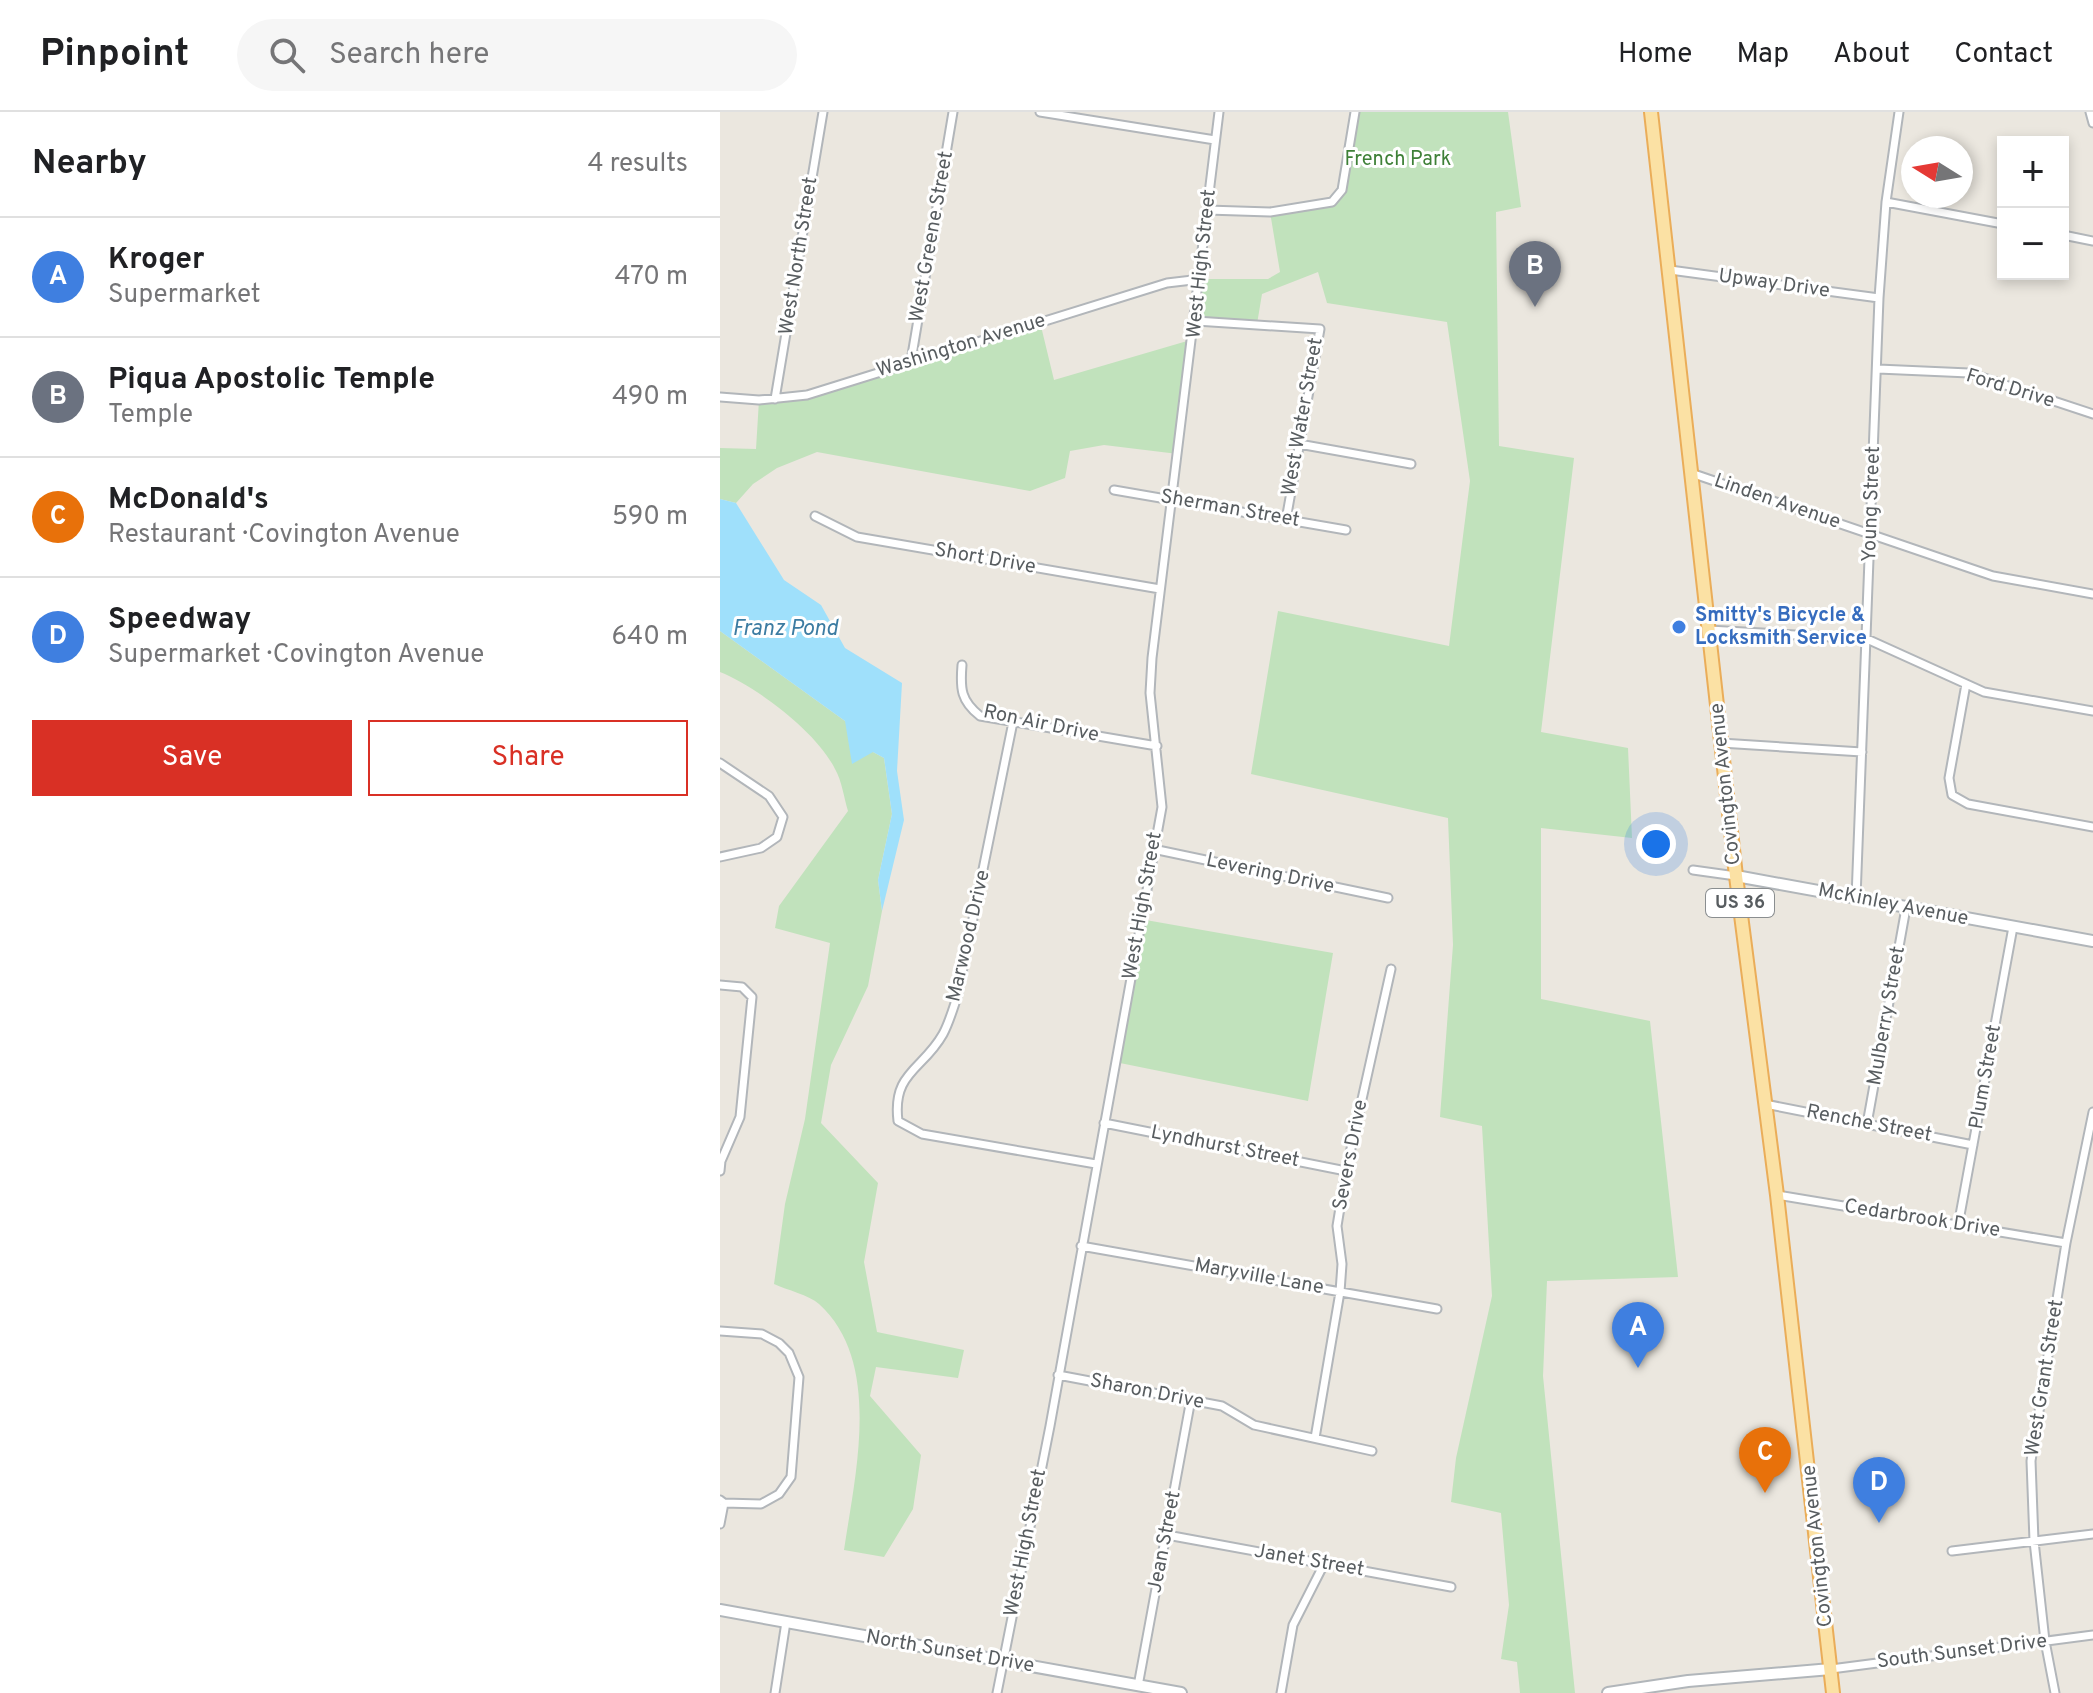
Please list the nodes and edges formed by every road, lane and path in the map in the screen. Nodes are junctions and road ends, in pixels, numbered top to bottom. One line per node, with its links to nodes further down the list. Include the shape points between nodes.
1 (823, 112): 24 (street, West North Street)
2 (953, 112): 21 (street, West Greene Street)
3 (1040, 112): 9 (street)
4 (1219, 112): 11 (street, West High Street)
5 (1355, 112): 13 (street, via 1337,197 1321,205 1270,212)
6 (1651, 112): 17 (main road, Covington Avenue / US 36)
7 (1899, 112): 12 (street, Young Street)
8 (2090, 112): 10 (street)
9 (1086, 116): 11 (street)
10 (2093, 123)
11 (1215, 140): 13 (street, West High Street)
12 (1886, 202): 14 (street); 19 (street, Young Street)
13 (1207, 210): 18 (street, West High Street)
14 (1997, 223)
15 (2069, 236): 16 (street)
16 (2093, 241)
17 (1670, 270): 19 (street, Upway Drive); 28 (main road, Covington Avenue / US 36)
18 (1201, 279): 20 (street, West High Street); 21 (street, Washington Avenue, via 1167,283)
19 (1879, 298): 22 (street, Young Street)
20 (1196, 321): 26 (street, West Water Street, via 1320,329); 30 (street, West High Street)
21 (911, 361): 24 (street, Washington Avenue, via 807,395)
22 (1878, 369): 25 (street, Ford Drive, via 1969,373); 34 (street, Young Street)
23 (720, 397): 24 (street, Washington Avenue)
24 (775, 399)
25 (2093, 414)
26 (1299, 444): 27 (street); 32 (street, West Water Street)
27 (1411, 464)
28 (1691, 473): 34 (street, Linden Avenue); 37 (main road, Covington Avenue / US 36)
29 (1114, 490): 30 (street, Sherman Street)
30 (1172, 498): 32 (street, Sherman Street); 35 (street, West High Street)
31 (815, 516): 35 (street, Short Drive, via 857,537)
32 (1286, 520): 33 (street, Sherman Street)
33 (1346, 530)
34 (1871, 536): 36 (street, Linden Avenue, via 1993,576); 38 (street, Young Street)
35 (1160, 589): 44 (street, West High Street, via 1150,693)
36 (2093, 594)
37 (1709, 630): 38 (street); 43 (main road, Covington Avenue / US 36)
38 (1867, 639): 40 (street); 45 (street, Young Street)
39 (962, 665): 42 (street, Ron Air Drive, via 960,689 967,705 980,716)
40 (1966, 684): 41 (street, via 1984,692); 47 (street, via 1949,778 1952,795 1968,804)
41 (2093, 711)
42 (1013, 722): 44 (street, Ron Air Drive); 64 (street, Marwood Drive, via 957,997 943,1034 907,1073 895,1099 898,1121 922,1134)
43 (1721, 743): 45 (street); 51 (main road, Covington Avenue / US 36)
44 (1157, 746): 48 (street, West High Street, via 1162,807)
45 (1862, 752): 53 (street, Young Street)
46 (720, 763): 49 (street, via 769,796 783,817 777,837 769,843)
47 (2093, 827)
48 (1153, 849): 52 (street, Levering Drive); 61 (street, West High Street)
49 (720, 857)
50 (1693, 870): 51 (street, McKinley Avenue)
51 (1736, 876): 53 (main road, McKinley Avenue); 59 (main road, Covington Avenue / US 36)
52 (1388, 898)
53 (1856, 898): 54 (main road, McKinley Avenue)
54 (1906, 908): 55 (main road, McKinley Avenue); 62 (street, Mulberry Street)
55 (2013, 927): 56 (main road, McKinley Avenue); 63 (street, Plum Street)
56 (2093, 941)
57 (1391, 969): 66 (street, Severs Drive)
58 (720, 985): 65 (street, via 742,987 752,997 740,1117)
59 (1765, 1104): 62 (street, Renche Street); 67 (main road, Covington Avenue / US 36)
60 (2093, 1112): 69 (street, West Grant Street)
61 (1104, 1123): 64 (street, West High Street); 66 (street, Lyndhurst Street)
62 (1867, 1124): 63 (street, Renche Street)
63 (1973, 1145): 68 (street, Plum Street)
64 (1096, 1164): 70 (street, West High Street)
65 (720, 1171)
66 (1346, 1171): 71 (street, Severs Drive, via 1337,1226)
67 (1777, 1195): 68 (street, Cedarbrook Drive); 91 (main road, Covington Avenue / US 36)
68 (1958, 1226): 69 (street, Cedarbrook Drive)
69 (2066, 1243): 82 (street, West Grant Street, via 2031,1461)
70 (1081, 1246): 71 (street, Maryville Lane); 74 (street, West High Street)
71 (1340, 1292): 72 (street, Maryville Lane); 76 (street, Severs Drive)
72 (1437, 1309)
73 (720, 1331): 78 (street, via 762,1334 779,1343 799,1377 791,1477 779,1494 761,1504)
74 (1058, 1375): 75 (street, Sharon Drive); 90 (street, West High Street)
75 (1191, 1399): 76 (street, Sharon Drive, via 1222,1406 1254,1425); 81 (street, Jean Street)
76 (1315, 1438): 77 (street, Sharon Drive)
77 (1372, 1451)
78 (722, 1502): 79 (street)
79 (720, 1524)
80 (2093, 1534): 82 (street)
81 (1167, 1535): 84 (street, Janet Street); 92 (street, Jean Street)
82 (2034, 1541): 83 (street); 89 (street, West Grant Street)
83 (1952, 1551)
84 (1324, 1564): 85 (street, Janet Street); 96 (street, via 1293,1625)
85 (1451, 1587)
86 (720, 1610): 87 (main road, North Sunset Drive)
87 (786, 1622): 90 (main road, North Sunset Drive); 93 (street)
88 (2093, 1635): 89 (street, South Sunset Drive)
89 (2045, 1641): 91 (street, South Sunset Drive); 99 (street, West Grant Street)
90 (1003, 1662): 92 (main road, North Sunset Drive); 94 (street, West High Street)
91 (1831, 1669): 97 (main road); 98 (main road, Covington Avenue / US 36)
92 (1138, 1686): 95 (main road, North Sunset Drive)
93 (775, 1693)
94 (997, 1693)
95 (1181, 1693)
96 (1281, 1693)
97 (1608, 1693)
98 (1833, 1693)
99 (2055, 1693)

